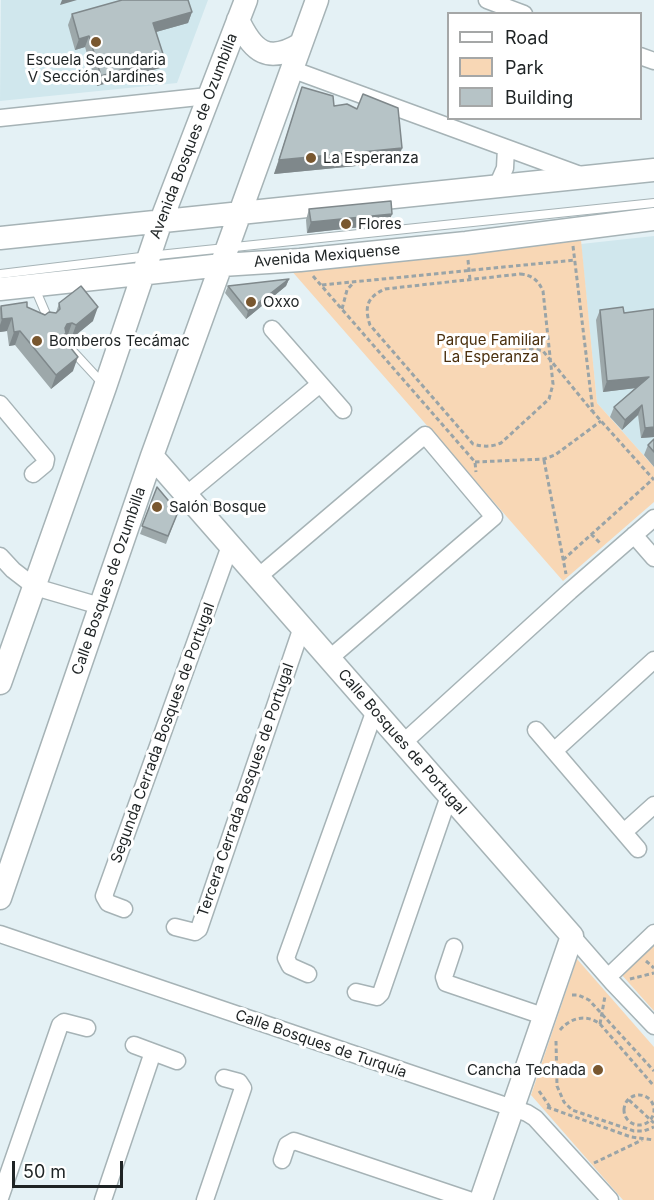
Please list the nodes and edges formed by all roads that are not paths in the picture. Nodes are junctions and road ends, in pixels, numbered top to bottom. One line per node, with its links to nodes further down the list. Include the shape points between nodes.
1 (317, 0): 5 (main road)
2 (487, 0): 4 (street)
3 (242, 10): 5 (main road, via 247,41 261,51 288,52); 7 (main road, Avenida Bosques de Ozumbilla)
4 (519, 12)
5 (301, 44): 6 (main road)
6 (291, 69): 9 (street); 15 (main road)
7 (208, 96): 8 (street); 17 (main road, Avenida Bosques de Ozumbilla)
8 (0, 118)
9 (506, 148): 11 (street); 12 (street, via 506,168)
10 (654, 170): 11 (main road)
11 (584, 177): 12 (main road)
12 (497, 186): 15 (main road)
13 (654, 203): 20 (lane)
14 (340, 212): 15 (lane)
15 (237, 218): 17 (main road); 20 (main road)
16 (654, 219): 20 (main road, Avenida Mexiquense, via 300,260)
17 (160, 225): 18 (main road); 19 (lane); 21 (main road, Avenida Bosques de Ozumbilla)
18 (0, 238)
19 (0, 247)
20 (224, 257): 21 (main road, Avenida Mexiquense); 32 (main road, Calle Bosques de Ozumbilla)
21 (147, 264): 22 (lane); 23 (main road, Avenida Mexiquense); 29 (main road)
22 (0, 274)
23 (34, 285): 24 (main road, Avenida Mexiquense); 25 (lane)
24 (0, 289)
25 (50, 321)
26 (272, 329): 28 (street)
27 (66, 343): 29 (lane)
28 (320, 384): 31 (street); 34 (street)
29 (105, 387): 42 (main road)
30 (0, 404): 33 (street, via 44,455 45,464)
31 (343, 410)
32 (152, 456): 34 (main road, Calle Bosques de Portugal); 43 (main road, Calle Bosques de Ozumbilla)
33 (33, 474)
34 (186, 495): 37 (main road, Calle Bosques de Portugal)
35 (654, 518): 36 (street)
36 (634, 535): 39 (street); 50 (street)
37 (230, 546): 41 (main road, Calle Bosques de Portugal); 57 (street, Segunda Cerrada Bosques de Portugal, via 104,896 108,903)
38 (0, 556): 40 (street)
39 (654, 558)
40 (7, 576): 42 (street)
41 (258, 577): 44 (main road, Calle Bosques de Portugal); 45 (street, via 425,435 494,517)
42 (35, 587): 43 (street); 47 (main road)
43 (100, 606): 56 (main road, Calle Bosques de Ozumbilla)
44 (302, 627): 45 (main road, Calle Bosques de Portugal); 58 (street, Tercera Cerrada Bosques de Portugal, via 199,929 189,932)
45 (330, 658): 48 (main road, Calle Bosques de Portugal)
46 (654, 660): 51 (street)
47 (0, 684)
48 (375, 710): 50 (main road, Calle Bosques de Portugal); 63 (street, via 286,958 290,966)
49 (536, 730): 51 (street)
50 (404, 742): 52 (main road, Calle Bosques de Portugal)
51 (554, 751): 54 (street)
52 (449, 796): 61 (main road, Calle Bosques de Portugal); 65 (street, via 381,993 377,997)
53 (654, 805): 54 (street)
54 (624, 832): 55 (street)
55 (638, 849)
56 (0, 898)
57 (124, 909)
58 (175, 927)
59 (654, 933): 64 (street)
60 (0, 934): 73 (street, Calle Bosques de Turquía)
61 (572, 936): 64 (street, Calle Bosques de Portugal); 66 (main road)
62 (454, 947): 66 (street, via 444,977 446,983)
63 (308, 974)
64 (610, 980): 67 (street, Calle Bosques de Portugal)
65 (356, 992)
66 (547, 1006): 73 (main road)
67 (654, 1026)
68 (87, 1028): 75 (street, via 64,1022 60,1026)
69 (134, 1045): 70 (street)
70 (153, 1052): 71 (street); 76 (street)
71 (177, 1061)
72 (224, 1078): 77 (street, via 239,1082 243,1088)
73 (512, 1109): 79 (main road); 80 (street, Calle Bosques de Turquía, via 535,1118)
74 (282, 1160): 78 (street, via 287,1145 294,1142)
75 (0, 1198)
76 (103, 1200)
77 (205, 1200)
78 (469, 1200)
79 (482, 1200)
80 (610, 1200)

